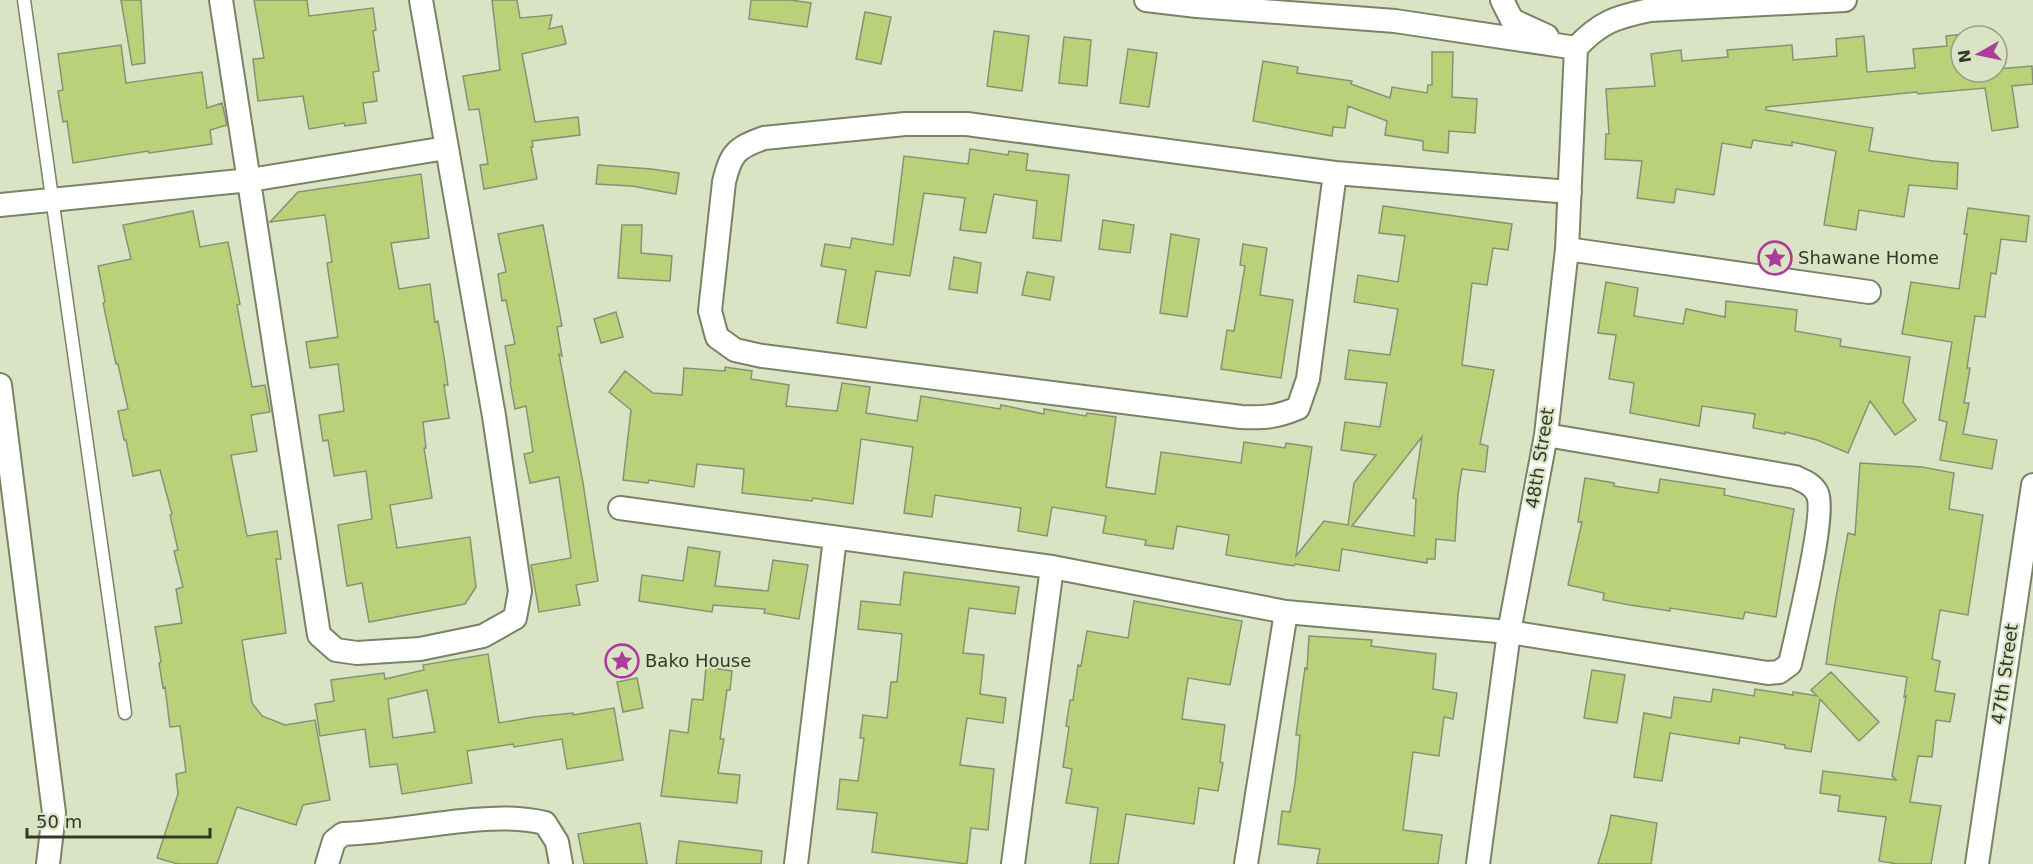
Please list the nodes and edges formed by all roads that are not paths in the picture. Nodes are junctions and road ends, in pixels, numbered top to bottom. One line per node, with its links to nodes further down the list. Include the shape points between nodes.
1 (24, 0): 12 (lane)
2 (221, 0): 10 (street)
3 (421, 0): 8 (street)
4 (1146, 0): 7 (street, via 1395,21)
5 (1502, 0): 7 (street, via 1512,20)
6 (1845, 0): 7 (street, via 1650,10 1618,16 1591,32)
7 (1576, 48): 11 (street, 48th Street)
8 (446, 148): 10 (street); 10 (street, via 494,416 520,591 515,618 483,636 420,649 357,653 336,650 319,635)
9 (1335, 173): 9 (street, via 967,124 905,124 764,138 743,145 729,162 710,311 717,337 735,350 762,356 1241,417 1281,416 1298,408 1308,379); 11 (street)
10 (250, 180): 12 (street)
11 (1570, 192): 14 (street, 48th Street)
12 (53, 200): 13 (street); 25 (lane)
13 (0, 205)
14 (1567, 249): 15 (street); 17 (street, 48th Street)
15 (1869, 292)
16 (0, 385): 19 (street)
17 (1546, 435): 24 (street, 48th Street); 24 (street, via 1808,482 1819,502 1810,578 1790,664 1779,672)
18 (2033, 485): 33 (street, 47th Street)
19 (7, 501): 26 (street, via 54,813)
20 (620, 508): 21 (street)
21 (835, 538): 22 (street); 29 (street)
22 (1052, 567): 23 (street); 30 (street)
23 (1286, 612): 24 (street); 31 (street)
24 (1509, 632): 32 (street, 48th Street)
25 (125, 713)
26 (48, 864)
27 (327, 864): 28 (street, via 334,841 343,834 526,818 545,823 557,842)
28 (561, 864)
29 (796, 864)
30 (1013, 864)
31 (1246, 864)
32 (1478, 864)
33 (1977, 864)

